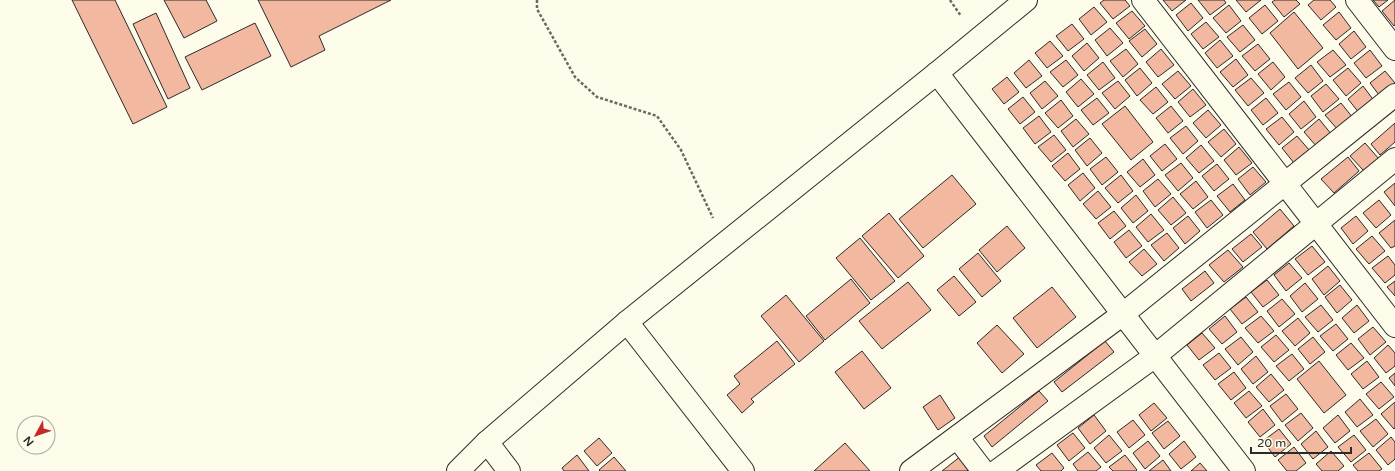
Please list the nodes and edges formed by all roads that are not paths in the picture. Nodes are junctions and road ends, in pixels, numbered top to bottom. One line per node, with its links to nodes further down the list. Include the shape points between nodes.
1 (1026, 0): 5 (street)
2 (1143, 0): 8 (street)
3 (1357, 0): 4 (street)
4 (1395, 49)
5 (937, 73): 10 (street); 11 (street)
6 (1395, 95): 8 (street)
7 (1395, 159): 9 (street)
8 (1285, 184): 9 (street); 10 (street)
9 (1316, 224): 12 (street); 13 (street)
10 (1123, 314): 13 (street); 14 (street)
11 (627, 322): 15 (street); 18 (street)
12 (1395, 326)
13 (1155, 356): 21 (street); 22 (street)
14 (957, 437): 19 (street); 20 (street)
15 (487, 442): 16 (street); 17 (street)
16 (458, 471)
17 (509, 471)
18 (743, 471)
19 (911, 471)
20 (983, 471)
21 (998, 471)
22 (1244, 471)

